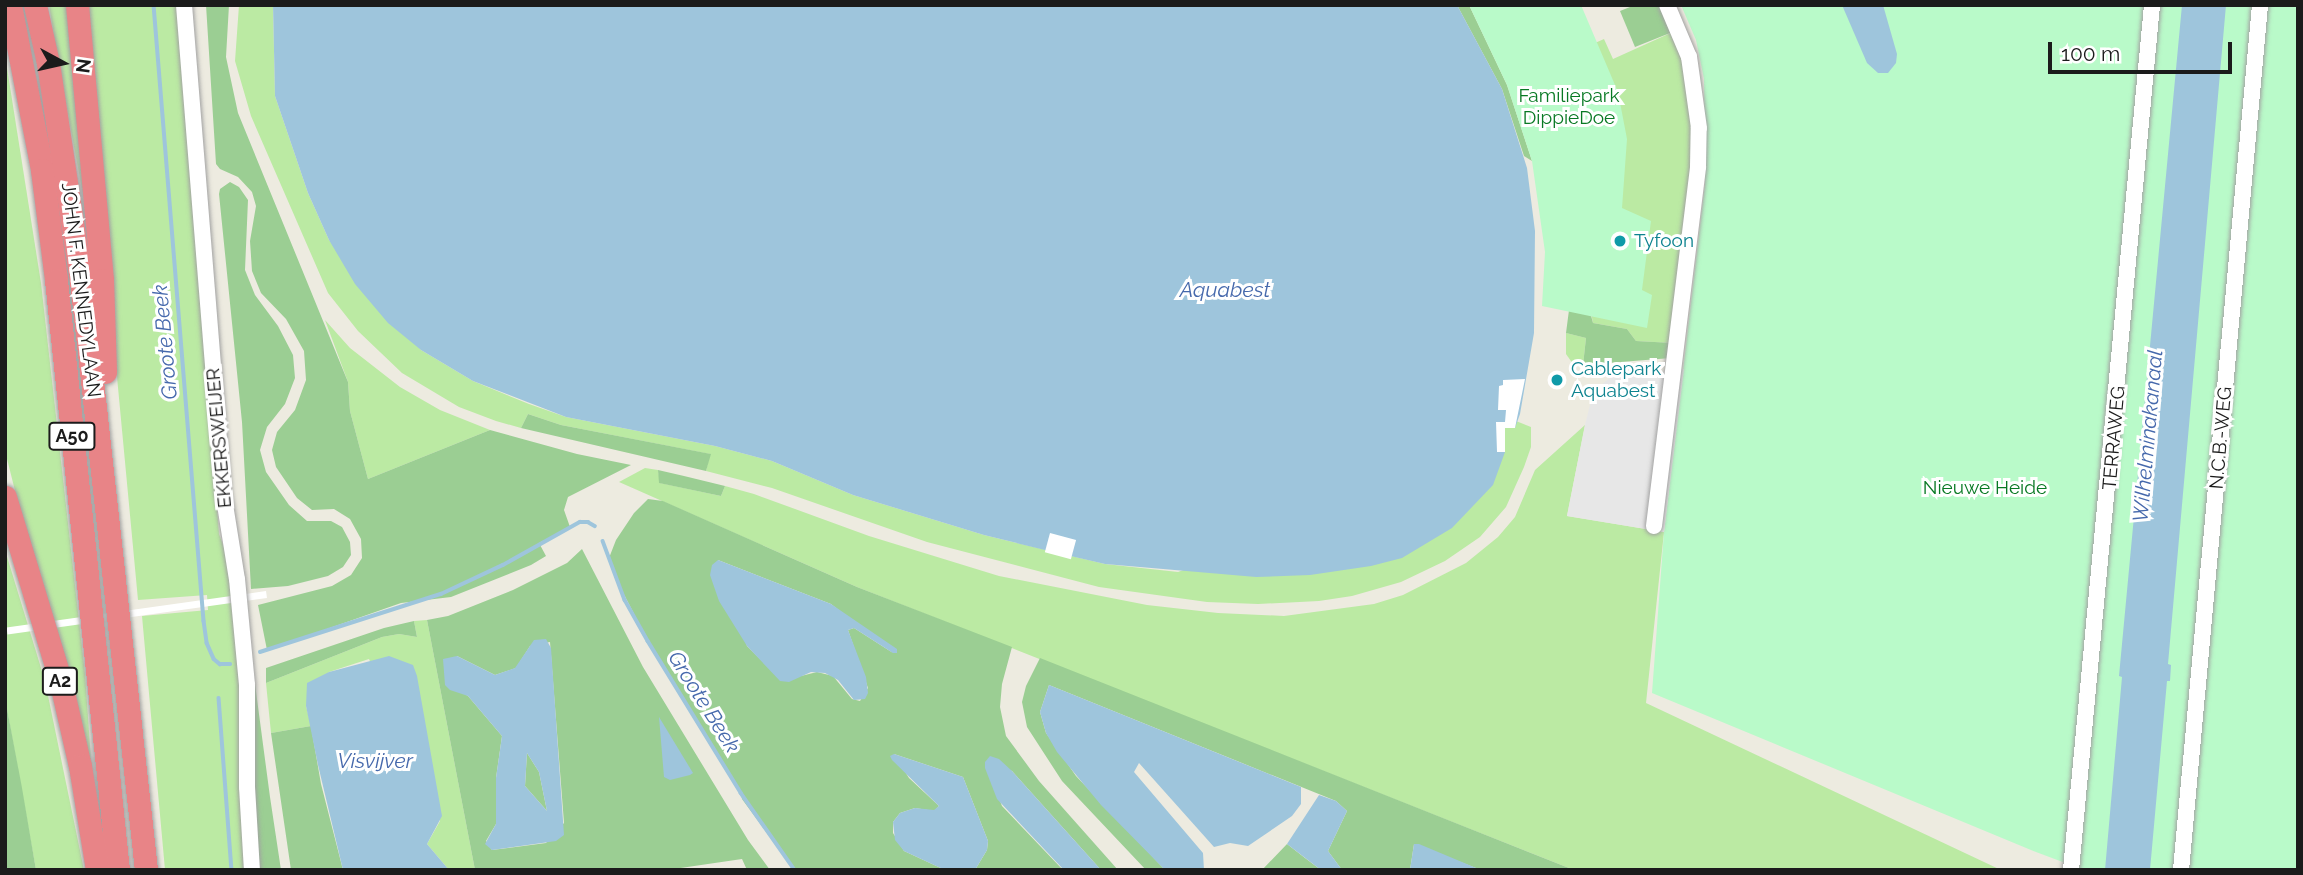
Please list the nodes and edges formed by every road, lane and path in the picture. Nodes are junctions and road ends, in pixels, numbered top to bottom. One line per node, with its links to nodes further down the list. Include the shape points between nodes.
1 (10, 5): 12 (highway, JOHN F. KENNEDYLAAN / A50, via 42,170 56,281)
2 (35, 5): 10 (highway, JOHN F. KENNEDYLAAN / A50, via 81,281)
3 (77, 5): 10 (highway, A50, via 102,280)
4 (184, 5): 14 (street, EKKERSWEIJER, via 223,492 247,685)
5 (1667, 5): 9 (street, via 1689,57 1699,128)
6 (2152, 5): 15 (street, TERRAWEG)
7 (2260, 5): 16 (street, N.C.B.-WEG)
8 (5, 497): 11 (highway, A2, via 60,679)
9 (1654, 526)
10 (111, 543): 13 (highway, JOHN F. KENNEDYLAAN / A50)
11 (97, 870)
12 (118, 870)
13 (146, 870)
14 (252, 870)
15 (2071, 870)
16 (2181, 870)

